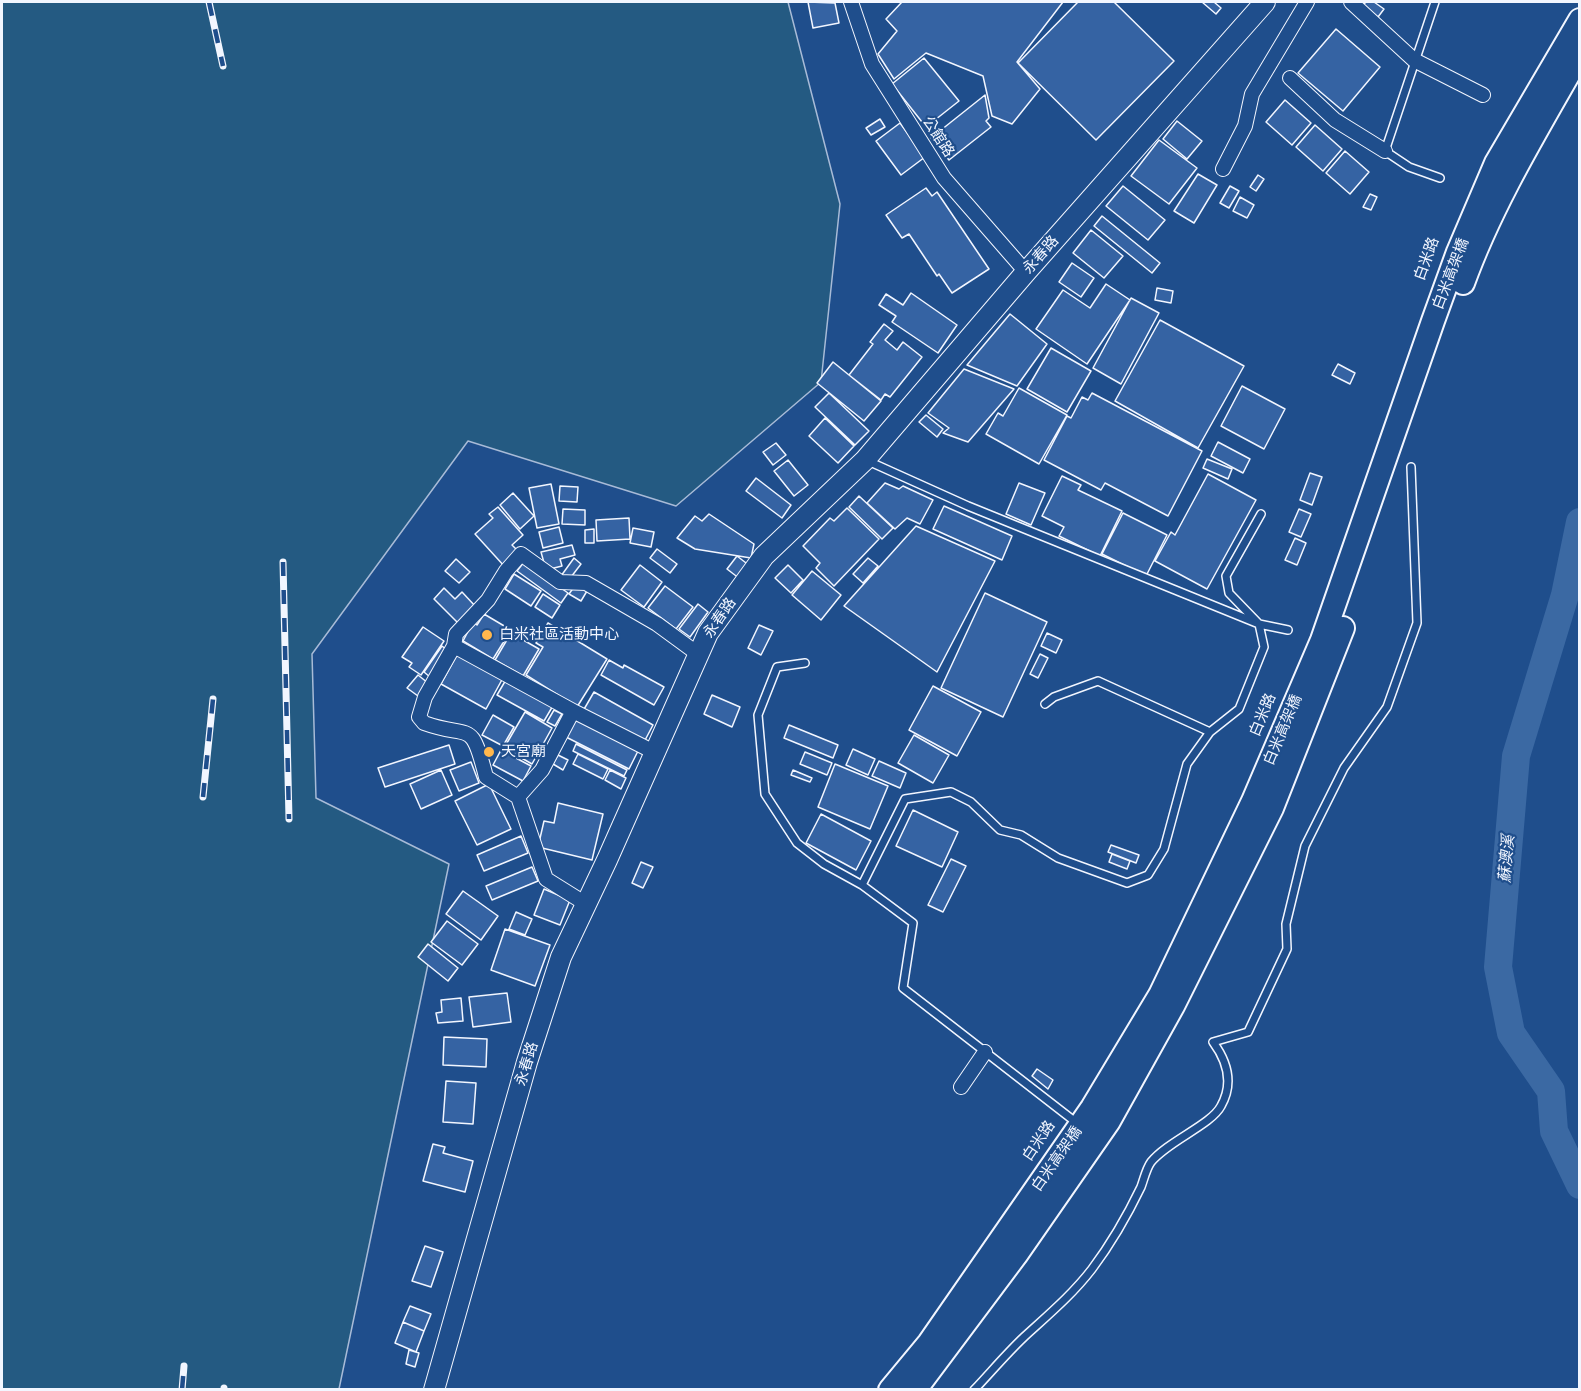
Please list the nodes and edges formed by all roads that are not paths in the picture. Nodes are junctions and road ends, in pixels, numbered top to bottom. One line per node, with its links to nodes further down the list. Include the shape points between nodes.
1 (851, 2): 15 (street, 公館路, via 872,64 944,178)
2 (1265, 2): 15 (street, 永春路)
3 (1307, 2): 13 (street, via 1252,94 1245,126)
4 (1351, 2): 9 (street)
5 (1435, 2): 9 (lane)
6 (1580, 6): 33 (street, 白米路, via 1488,158 1450,242 1314,638 1246,797 1151,991)
7 (1580, 21): 36 (main road, 白米高架橋, via 1492,173 1444,291 1322,640 1253,801 1160,995 1085,1118 929,1343)
8 (1580, 54): 37 (main road, 白米高架橋, via 1515,170 1473,257 1337,645 1272,808 1173,1006 1109,1121 1016,1255)
9 (1414, 60): 11 (street); 12 (lane)
10 (1290, 78): 12 (street, via 1335,120)
11 (1483, 95)
12 (1385, 151): 14 (lane, via 1409,167)
13 (1223, 169)
14 (1440, 178)
15 (1026, 272): 16 (street, 永春路)
16 (865, 460): 19 (lane); 22 (street, 永春路, via 764,556 708,633)
17 (1411, 467): 38 (lane, via 1417,623 1388,707 1344,768 1305,846 1286,924 1287,949 1248,1032 1214,1042 1225,1058 1228,1075 1221,1107 1149,1164 1141,1186 1093,1268 1063,1304 1023,1337)
18 (1261, 514): 19 (lane, via 1226,576 1229,593)
19 (1259, 624): 20 (lane); 26 (lane, via 1264,647 1239,709)
20 (1288, 630)
21 (454, 646): 22 (street, via 456,634 488,600 521,554 560,582 586,583 657,624); 25 (street); 28 (street, via 425,697 419,717 431,726 466,732 477,742 486,777)
22 (698, 654): 27 (street, 永春路)
23 (806, 663): 29 (lane, via 777,667 758,715 765,794 797,843)
24 (1045, 704): 26 (lane, via 1098,681)
25 (573, 711): 27 (street); 28 (street, via 542,770)
26 (1210, 732): 29 (lane, via 1187,764 1164,849 1148,875 1127,883 1058,858 1021,835 1000,830 971,802 951,792 905,799)
27 (654, 752): 30 (street, 永春路)
28 (518, 797): 30 (street, via 546,879)
29 (862, 885): 31 (lane, via 913,923 903,988)
30 (586, 904): 34 (street, 永春路, via 561,957 527,1062)
31 (985, 1052): 32 (street); 33 (lane)
32 (960, 1087)
33 (1073, 1120): 35 (street, 白米路, via 923,1340)
34 (434, 1389)
35 (883, 1389)
36 (890, 1389)
37 (915, 1389)
38 (974, 1389)

